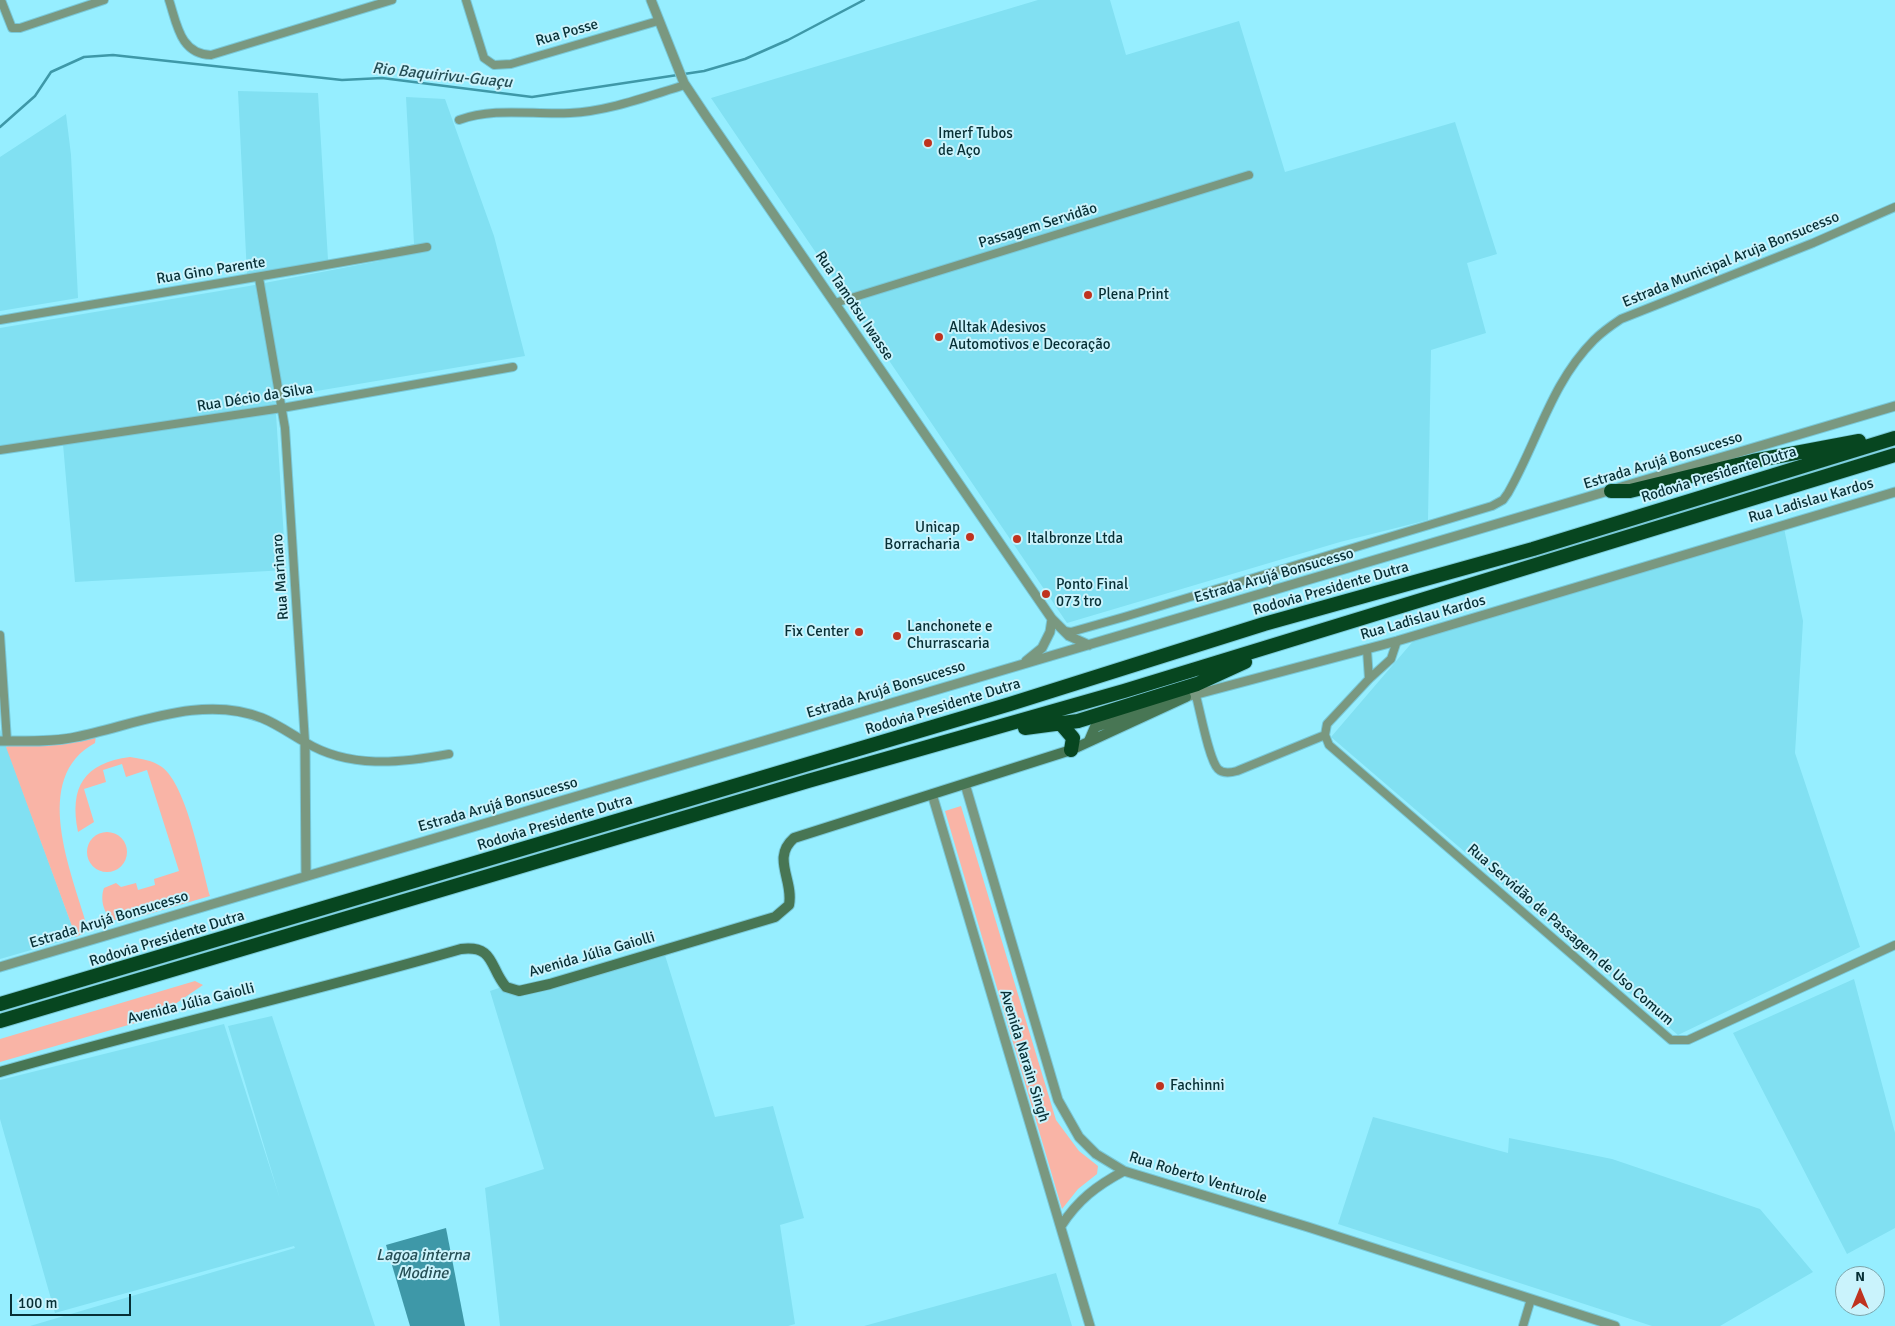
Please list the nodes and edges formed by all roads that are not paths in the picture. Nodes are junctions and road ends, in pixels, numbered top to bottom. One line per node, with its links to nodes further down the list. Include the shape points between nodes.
1 (1, 0): 2 (street, via 12,28)
2 (104, 0)
3 (169, 0): 4 (street, via 179,34 189,48 203,55)
4 (392, 0)
5 (466, 0): 7 (street, Rua Posse, via 484,58 494,65 511,64)
6 (651, 0): 7 (street, Rua Tamotsu Iwasse)
7 (658, 21): 8 (street, Rua Tamotsu Iwasse)
8 (685, 84): 9 (street, via 591,110 482,113); 14 (street, Rua Tamotsu Iwasse)
9 (459, 120)
10 (1249, 175): 14 (street, Passagem Servidão)
11 (1895, 207): 27 (street, Estrada Municipal Aruja Bonsucesso, via 1621,319 1595,339 1576,361 1552,398 1508,493 1492,506 1124,617 1071,632)
12 (427, 247): 13 (street, Rua Gino Parente)
13 (259, 278): 15 (street, Rua Gino Parente); 18 (street, Rua Marinaro)
14 (835, 303): 26 (street, Rua Tamotsu Iwasse)
15 (0, 320)
16 (513, 367): 18 (street, Rua Décio da Silva)
17 (1895, 406): 24 (street, Estrada Arujá Bonsucesso)
18 (282, 408): 20 (street, Rua Décio da Silva); 41 (street, Rua Marinaro)
19 (1895, 438): 24 (highway, via 1818,448 1630,491); 49 (highway, Rodovia Presidente Dutra)
20 (0, 450)
21 (1895, 455): 23 (highway, Rodovia Presidente Dutra)
22 (1895, 465): 23 (highway)
23 (1836, 473): 30 (highway, Rodovia Presidente Dutra)
24 (1611, 490): 31 (street, Estrada Arujá Bonsucesso)
25 (1895, 492): 29 (street, Rua Ladislau Kardos)
26 (1052, 619): 27 (street, Rua Tamotsu Iwasse); 33 (street, via 1042,648)
27 (1064, 631): 31 (street, Rua Tamotsu Iwasse)
28 (0, 635): 40 (street)
29 (1397, 641): 32 (street, Rua Ladislau Kardos); 35 (street, via 1391,658)
30 (1284, 643): 34 (highway); 38 (highway, Rodovia Presidente Dutra)
31 (1088, 645): 33 (street, Estrada Arujá Bonsucesso)
32 (1367, 650): 35 (street); 36 (street, Rua Ladislau Kardos)
33 (1025, 662): 46 (street, Estrada Arujá Bonsucesso)
34 (1216, 676): 36 (highway); 37 (highway)
35 (1369, 679): 39 (street, via 1330,720)
36 (1191, 696): 39 (street, via 1213,760 1224,773 1237,771); 42 (main road, via 1095,727 1089,741)
37 (1061, 724): 38 (highway); 42 (highway, via 1073,738)
38 (981, 734): 50 (highway, Rodovia Presidente Dutra, via 808,781)
39 (1325, 735): 47 (street, Rua Servidão de Passagem de Uso Comum, via 1332,748 1671,1040 1688,1040)
40 (3, 741): 41 (street, via 74,738 176,713 215,710 236,711 261,718)
41 (305, 742): 43 (street, via 337,756 386,762); 46 (street, Rua Marinaro)
42 (1071, 750): 44 (main road)
43 (449, 754)
44 (965, 784): 45 (main road, Avenida Júlia Gaiolli); 52 (street, Rua Roberto Venturole, via 1058,1100 1079,1137 1096,1154)
45 (932, 794): 51 (main road, Avenida Júlia Gaiolli, via 794,838 783,855 790,889 789,905 775,917 519,991 506,986 486,954 471,948 461,949); 53 (street, Avenida Narain Singh)
46 (306, 876): 48 (street, Estrada Arujá Bonsucesso)
47 (1895, 945)
48 (0, 967)
49 (0, 1004)
50 (0, 1021)
51 (0, 1072)
52 (1124, 1171): 53 (street, via 1087,1193); 54 (street, Rua Roberto Venturole)
53 (1061, 1226): 55 (street, Avenida Narain Singh)
54 (1531, 1299): 56 (street); 57 (street, Rua Roberto Venturole)
55 (1090, 1326)
56 (1523, 1326)
57 (1615, 1326)

